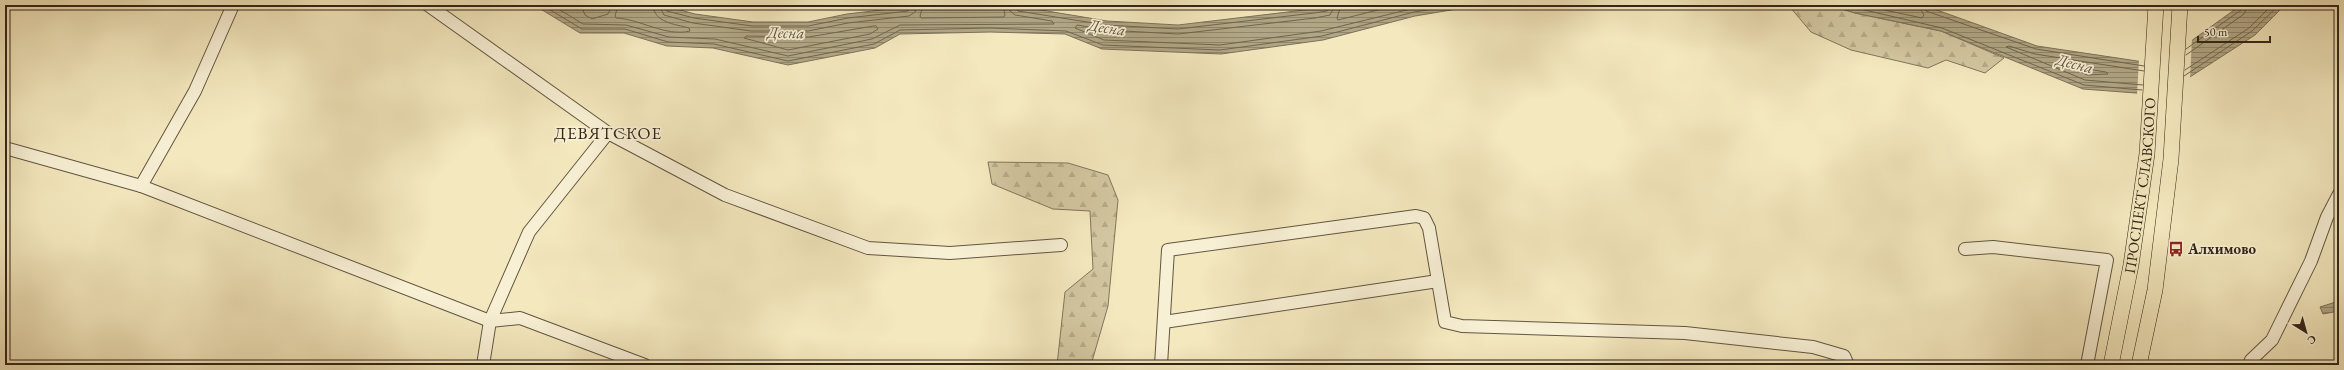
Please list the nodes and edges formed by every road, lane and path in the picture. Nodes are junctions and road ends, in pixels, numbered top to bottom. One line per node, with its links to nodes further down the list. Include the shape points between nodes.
1 (233, 5): 7 (street, via 195,91)
2 (428, 5): 5 (street)
3 (2156, 5): 19 (main road, ПРОСПЕКТ СЛАВСКОГО, via 2147,154 2131,265)
4 (2180, 5): 20 (main road, ПРОСПЕКТ СЛАВСКОГО, via 2171,159 2156,290)
5 (608, 133): 9 (street, via 725,195 868,248 950,253); 12 (street, via 529,232)
6 (5, 148): 7 (street)
7 (141, 186): 12 (street)
8 (2339, 194): 21 (street, via 2327,217 2311,261 2272,340)
9 (1061, 245)
10 (1965, 249): 18 (street, via 1993,247 2107,260)
11 (1438, 281): 13 (street); 13 (street, via 1429,228 1424,218 1416,216 1168,250); 17 (street, via 1445,322 1455,325 1685,333 1813,347 1844,356)
12 (490, 321): 14 (street); 15 (street, via 520,318)
13 (1164, 322): 16 (street)
14 (483, 365)
15 (645, 365)
16 (1161, 365)
17 (1848, 365)
18 (2086, 365)
19 (2111, 365)
20 (2139, 365)
21 (2249, 365)

